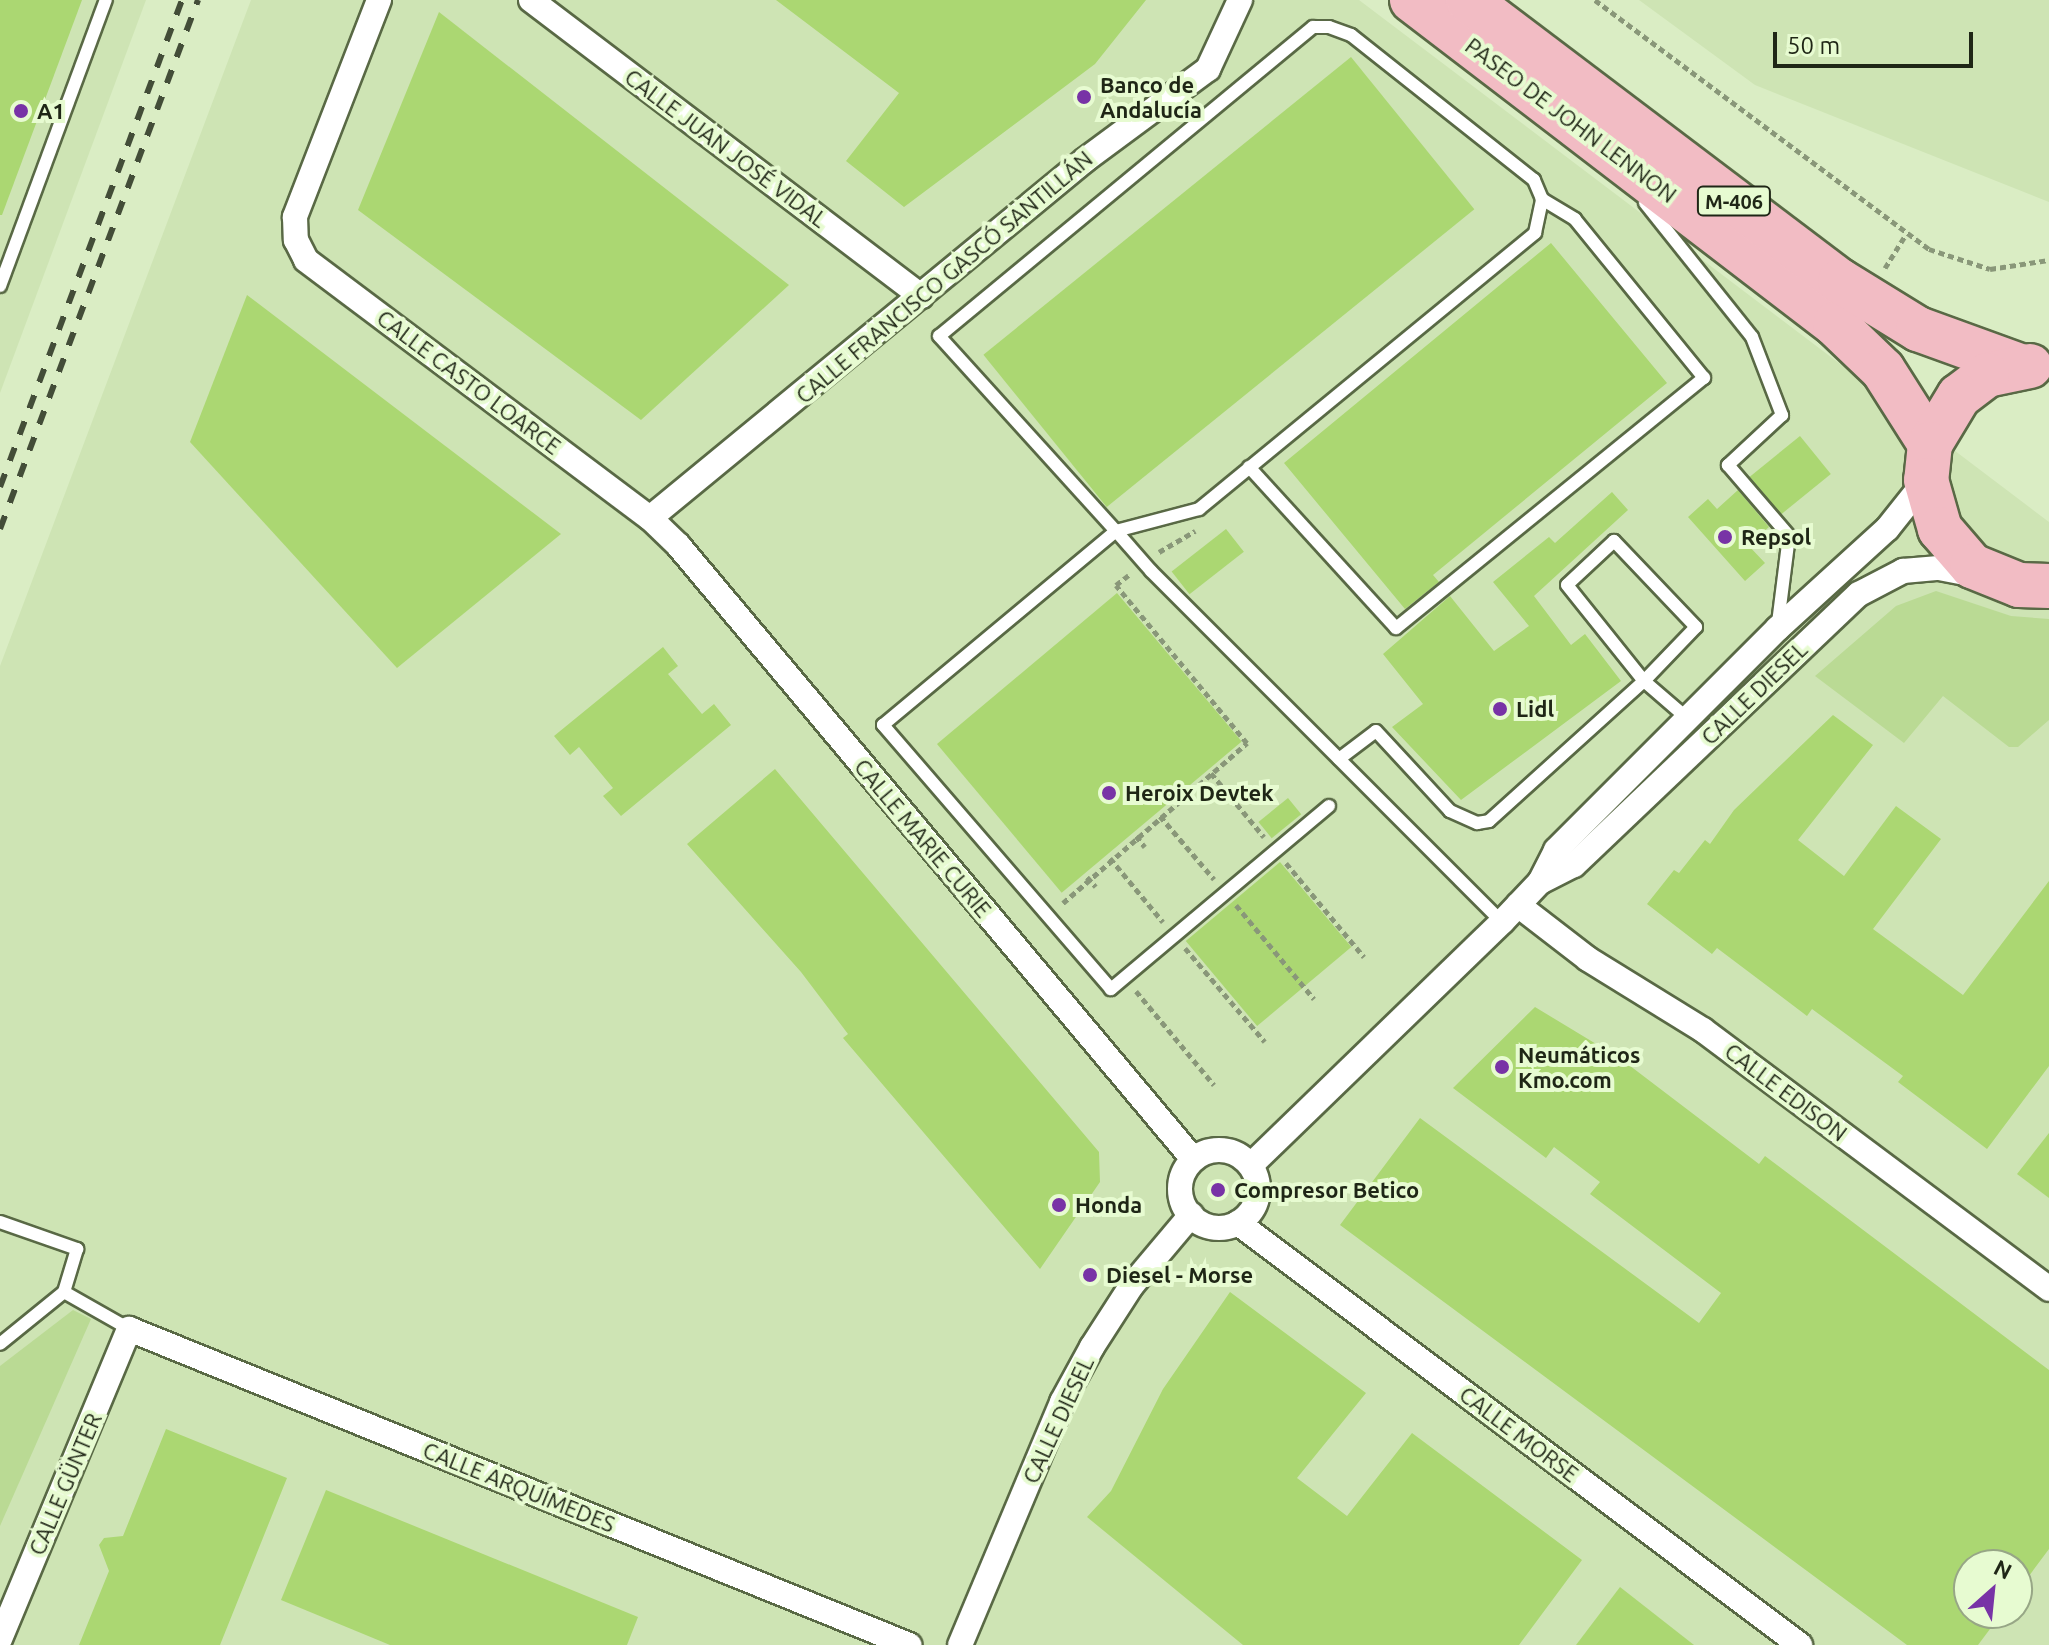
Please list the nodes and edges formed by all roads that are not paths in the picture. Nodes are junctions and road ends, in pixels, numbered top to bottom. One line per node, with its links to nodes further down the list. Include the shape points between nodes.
1 (106, 0): 13 (lane)
2 (379, 0): 18 (street, CALLE CASTO LOARCE, via 295,217 296,240 306,260)
3 (531, 0): 14 (street, CALLE JUAN JOSÉ VIDAL)
4 (1229, 0): 9 (street)
5 (1240, 0): 9 (street, CALLE FRANCISCO GASCÓ SANTILLÁN)
6 (1412, 0): 11 (highway, PASEO DE JOHN LENNON / M-406)
7 (1468, 0): 10 (highway, PASEO DE JOHN LENNON / M-406)
8 (1484, 0): 10 (lane)
9 (1229, 30): 14 (street, CALLE FRANCISCO GASCÓ SANTILLÁN, via 1208,69 1085,160)
10 (1536, 52): 15 (highway, PASEO DE JOHN LENNON / M-406, via 1840,281 1918,329)
11 (1562, 112): 16 (highway, PASEO DE JOHN LENNON / M-406, via 1835,324 1883,370); 22 (lane, via 1661,221 1752,337 1782,415 1728,465 1789,536)
12 (1542, 199): 17 (lane, via 1535,233); 17 (lane, via 1575,219 1704,378 1396,628); 19 (lane, via 1534,180 1351,35 1313,27 939,336)
13 (0, 286)
14 (921, 296): 18 (street, CALLE FRANCISCO GASCÓ SANTILLÁN)
15 (2034, 366): 16 (highway, M-406, via 1987,375 1959,396)
16 (1928, 462): 20 (highway, M-406, via 1930,505 1946,539 1972,566); 22 (street, CALLE DIESEL, via 1887,529)
17 (1249, 467): 19 (lane, via 1199,509)
18 (650, 518): 29 (street, CALLE MARIE CURIE)
19 (1116, 531): 25 (lane); 26 (lane, via 883,725 1111,989)
20 (1994, 578): 21 (highway, M-406); 27 (street, CALLE DIESEL, via 1939,568 1903,571 1859,594 1574,865)
21 (2049, 586)
22 (1777, 629): 24 (street, CALLE DIESEL)
23 (1644, 681): 23 (lane, via 1567,585 1614,541 1696,627); 24 (lane); 25 (lane, via 1489,821 1477,823 1450,811 1376,731)
24 (1688, 719): 27 (street, CALLE DIESEL, via 1556,850)
25 (1339, 759): 28 (lane)
26 (1329, 806)
27 (1540, 882): 28 (street, CALLE DIESEL)
28 (1510, 913): 30 (street, CALLE DIESEL); 34 (street, CALLE EDISON, via 1703,1030)
29 (1193, 1159): 30 (street, via 1204,1152 1230,1151); 31 (street, via 1180,1187)
30 (1251, 1165): 33 (street, via 1256,1203)
31 (1191, 1215): 33 (street, via 1213,1227); 40 (street, CALLE DIESEL, via 1132,1285 1062,1402)
32 (0, 1222): 35 (lane, via 77,1249)
33 (1238, 1223): 41 (street, CALLE MORSE)
34 (2049, 1289)
35 (64, 1292): 36 (lane); 37 (lane)
36 (129, 1329): 38 (street, CALLE GÜNTER); 39 (street, CALLE ARQUÍMEDES)
37 (0, 1344)
38 (0, 1639)
39 (909, 1645)
40 (960, 1645)
41 (1800, 1645)

